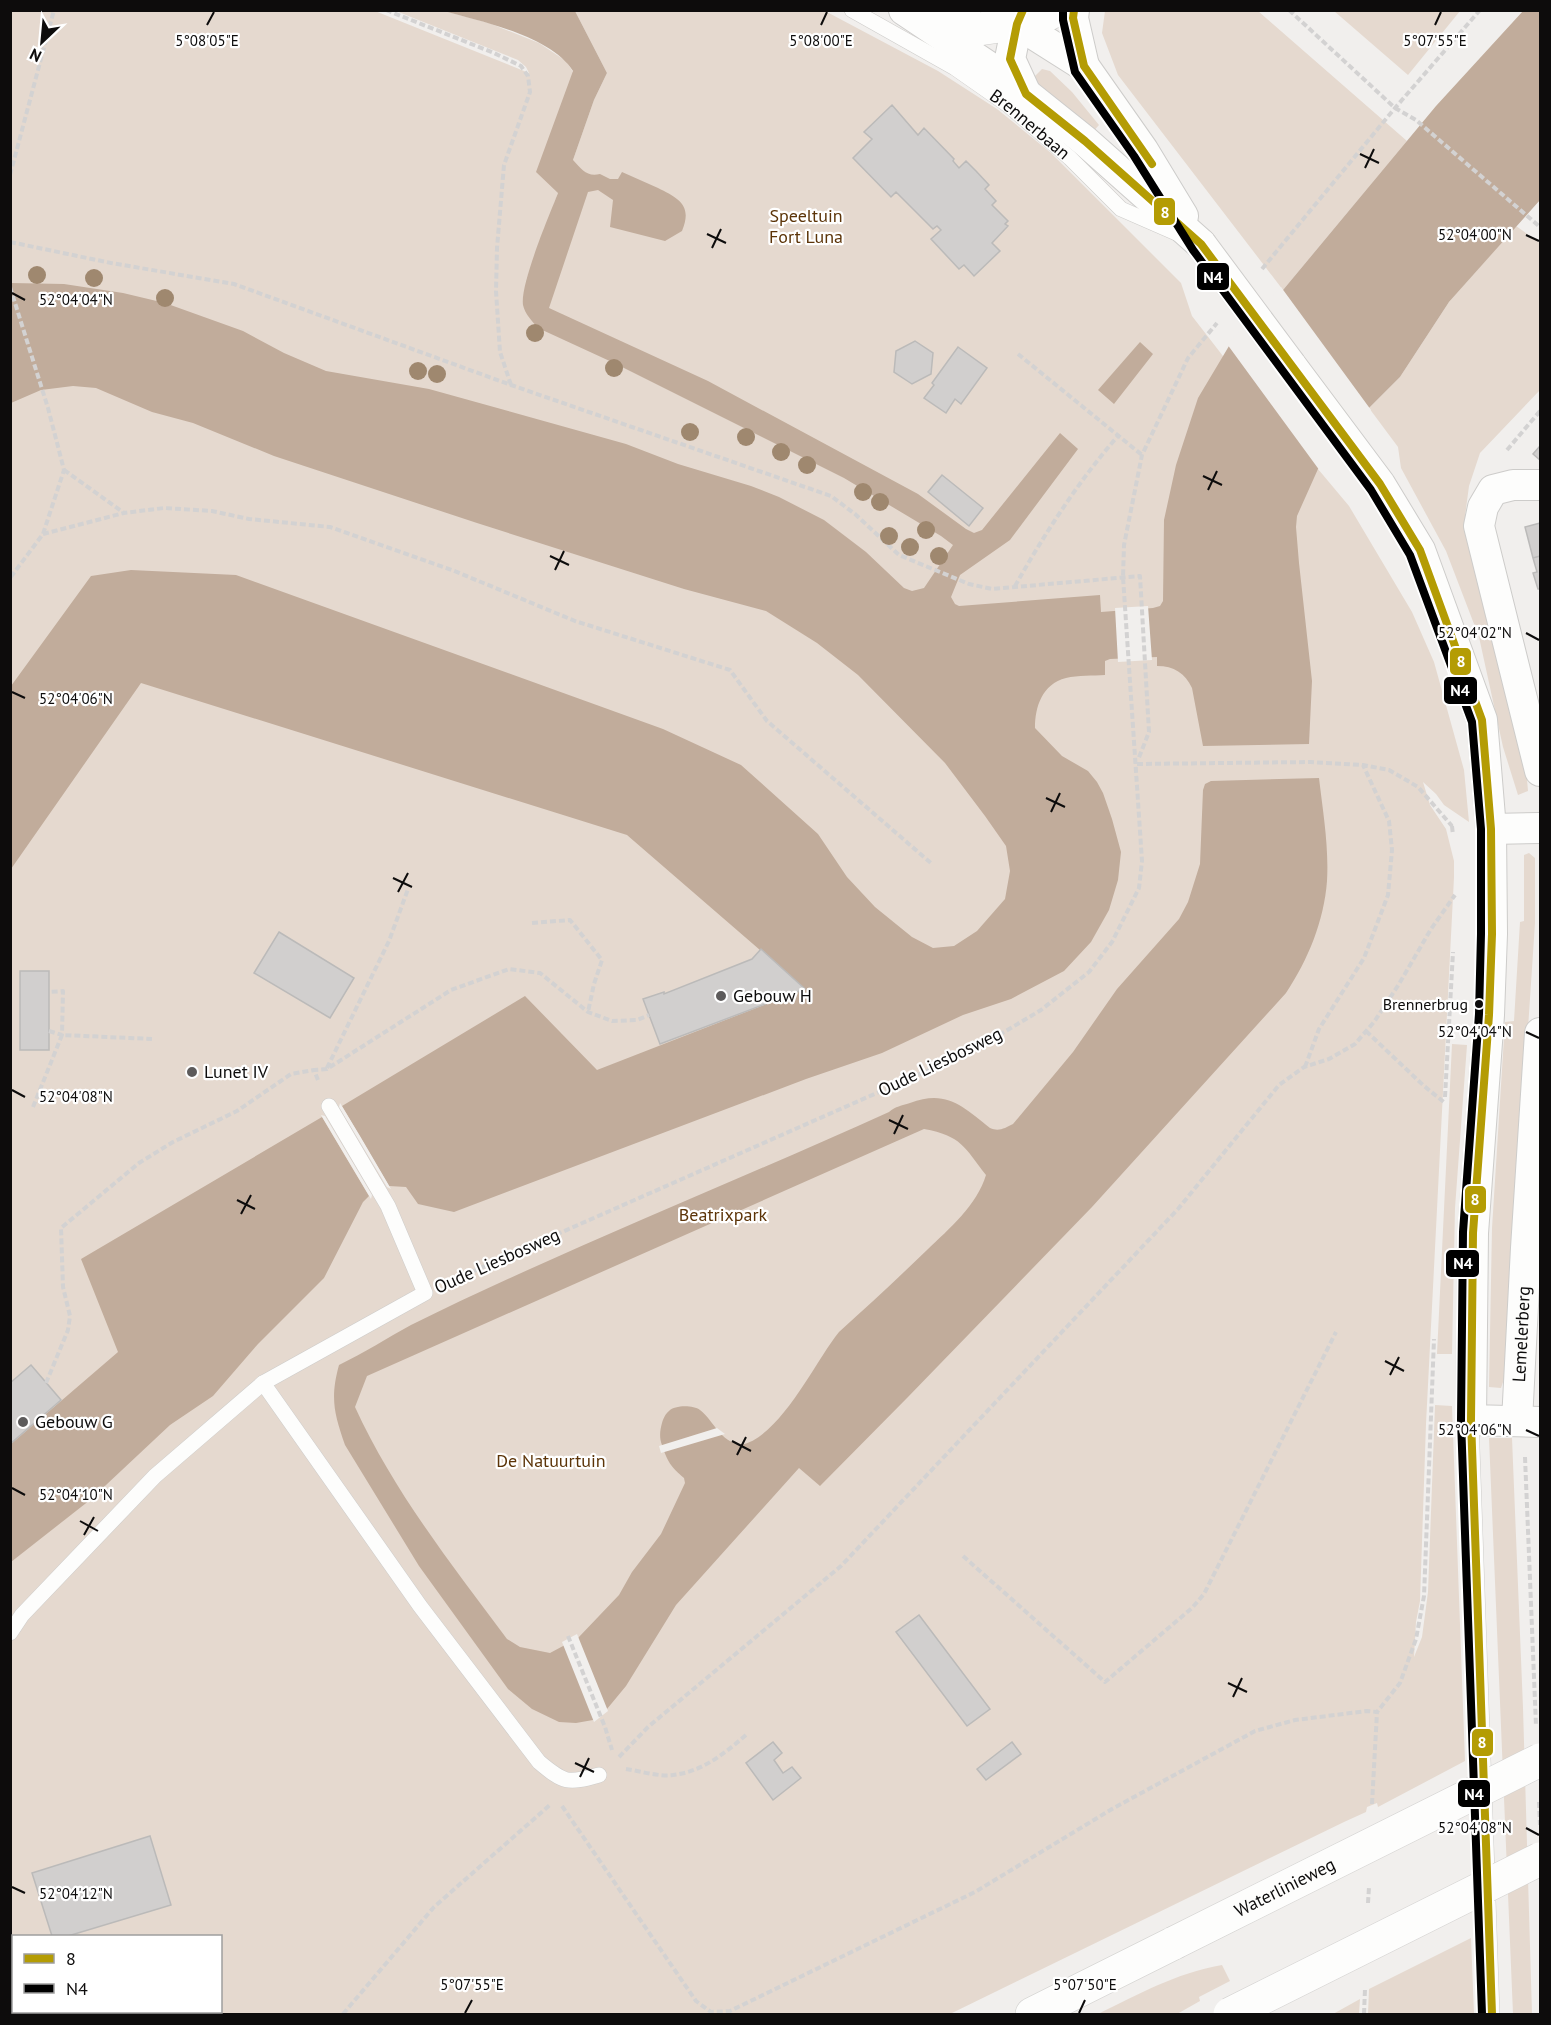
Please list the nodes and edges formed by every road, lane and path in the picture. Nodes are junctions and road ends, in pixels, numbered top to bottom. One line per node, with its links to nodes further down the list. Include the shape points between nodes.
1 (54, 10): 14 (path)
2 (386, 10): 20 (path, via 494,53 520,66 528,76 530,92 504,165 497,248 500,352)
3 (852, 10): 17 (lane, Brennerbaan, via 955,68 1008,105 1121,209)
4 (904, 10): 12 (street, Brennerbaan)
5 (932, 10): 10 (main road, via 943,18 979,29)
6 (1056, 10): 10 (main road, via 1035,21)
7 (1074, 10): 11 (street, Brennerbaan)
8 (1289, 10): 13 (path)
9 (1480, 10): 13 (path)
10 (1012, 15): 11 (street, Brennerbaan); 12 (street, Brennerbaan, via 1010,59)
11 (1084, 66): 17 (street, Brennerbaan, via 1143,150)
12 (1026, 94): 17 (street, Brennerbaan)
13 (1395, 108): 15 (path, via 1416,120)
14 (10, 175)
15 (1540, 227)
16 (10, 242): 20 (path, via 234,284)
17 (1201, 244): 34 (street, Brennerbaan, bridge, via 1380,484 1420,550 1482,720)
18 (10, 287): 22 (path)
19 (1018, 354): 21 (path)
20 (511, 385): 28 (path, via 831,496 908,560 969,584 993,589)
21 (1118, 436): 26 (path, Oude Liesbosweg, via 1142,455 1124,545); 28 (path, via 1100,456)
22 (64, 470): 24 (path); 25 (path)
23 (1540, 485): 31 (street, via 1493,490 1483,507 1479,526)
24 (124, 513): 25 (path); 36 (path, via 188,509 330,527 452,570 575,621 730,670 767,722)
25 (43, 534): 27 (path)
26 (1124, 577): 28 (path); 29 (path, Oude Liesbosweg); 29 (path, via 1140,576 1149,732)
27 (10, 578)
28 (1014, 587)
29 (1137, 764): 30 (path); 56 (path, Oude Liesbosweg, via 1142,861 1139,888 1112,942 1089,972 1041,1010 974,1050)
30 (1363, 765): 32 (path, via 1389,770 1418,787); 49 (path, via 1389,820 1392,850 1388,895 1364,958 1319,1029)
31 (1540, 771)
32 (1452, 826): 34 (path); 35 (path)
33 (1540, 828): 34 (street)
34 (1491, 829): 61 (street, Brennerbaan, via 1492,934 1473,1233)
35 (1455, 845)
36 (932, 864)
37 (408, 889): 50 (path, via 389,941)
38 (1456, 905): 45 (path, via 1457,894)
39 (532, 923): 42 (path, via 570,920 602,960)
40 (1454, 941): 52 (path)
41 (50, 992): 47 (path, via 63,991)
42 (588, 1012): 43 (path, via 612,1021 637,1020); 50 (path, via 540,973 509,969 451,990)
43 (649, 1015)
44 (49, 1031): 47 (path)
45 (1366, 1031): 49 (path, via 1355,1044); 52 (path)
46 (1540, 1033): 62 (street, Lemelerberg, via 1526,1248)
47 (62, 1035): 48 (path); 54 (path)
48 (152, 1039)
49 (1304, 1067): 65 (path, via 1279,1085 1171,1218 841,1566 648,1726 616,1761)
50 (327, 1069): 51 (path)
51 (314, 1070): 53 (path); 59 (path, via 291,1074 237,1111 139,1163 62,1228 63,1287 70,1316)
52 (1444, 1103): 55 (path)
53 (329, 1106): 56 (lane, via 388,1206)
54 (33, 1107)
55 (1444, 1115)
56 (425, 1293): 60 (lane)
57 (1434, 1330): 70 (path, via 1424,1596 1416,1639 1400,1683 1377,1712 1295,1720 1255,1731 1112,1809 975,1892 730,2011 711,2012 696,2001 561,1806)
58 (1336, 1332): 63 (path, via 1204,1594 1105,1682)
59 (46, 1383)
60 (263, 1383): 64 (lane, via 155,1476 22,1615); 70 (lane, via 420,1606 539,1762)
61 (1471, 1420): 62 (street); 77 (lane, Brennerbaan)
62 (1529, 1421): 66 (path, via 1524,1435)
63 (963, 1556)
64 (10, 1633)
65 (568, 1636)
66 (1537, 1728)
67 (746, 1735): 69 (path, via 722,1755 694,1770 671,1776 623,1769)
68 (1540, 1761): 75 (main road, Waterlinieweg, bridge)
69 (599, 1775): 70 (lane, via 579,1781)
70 (560, 1779): 74 (path, via 555,1801 434,1907)
71 (1539, 1799): 72 (path)
72 (1540, 1834)
73 (1540, 1859): 76 (main road, bridge)
74 (344, 2014)
75 (1032, 2014)
76 (1230, 2014)
77 (1492, 2014)

